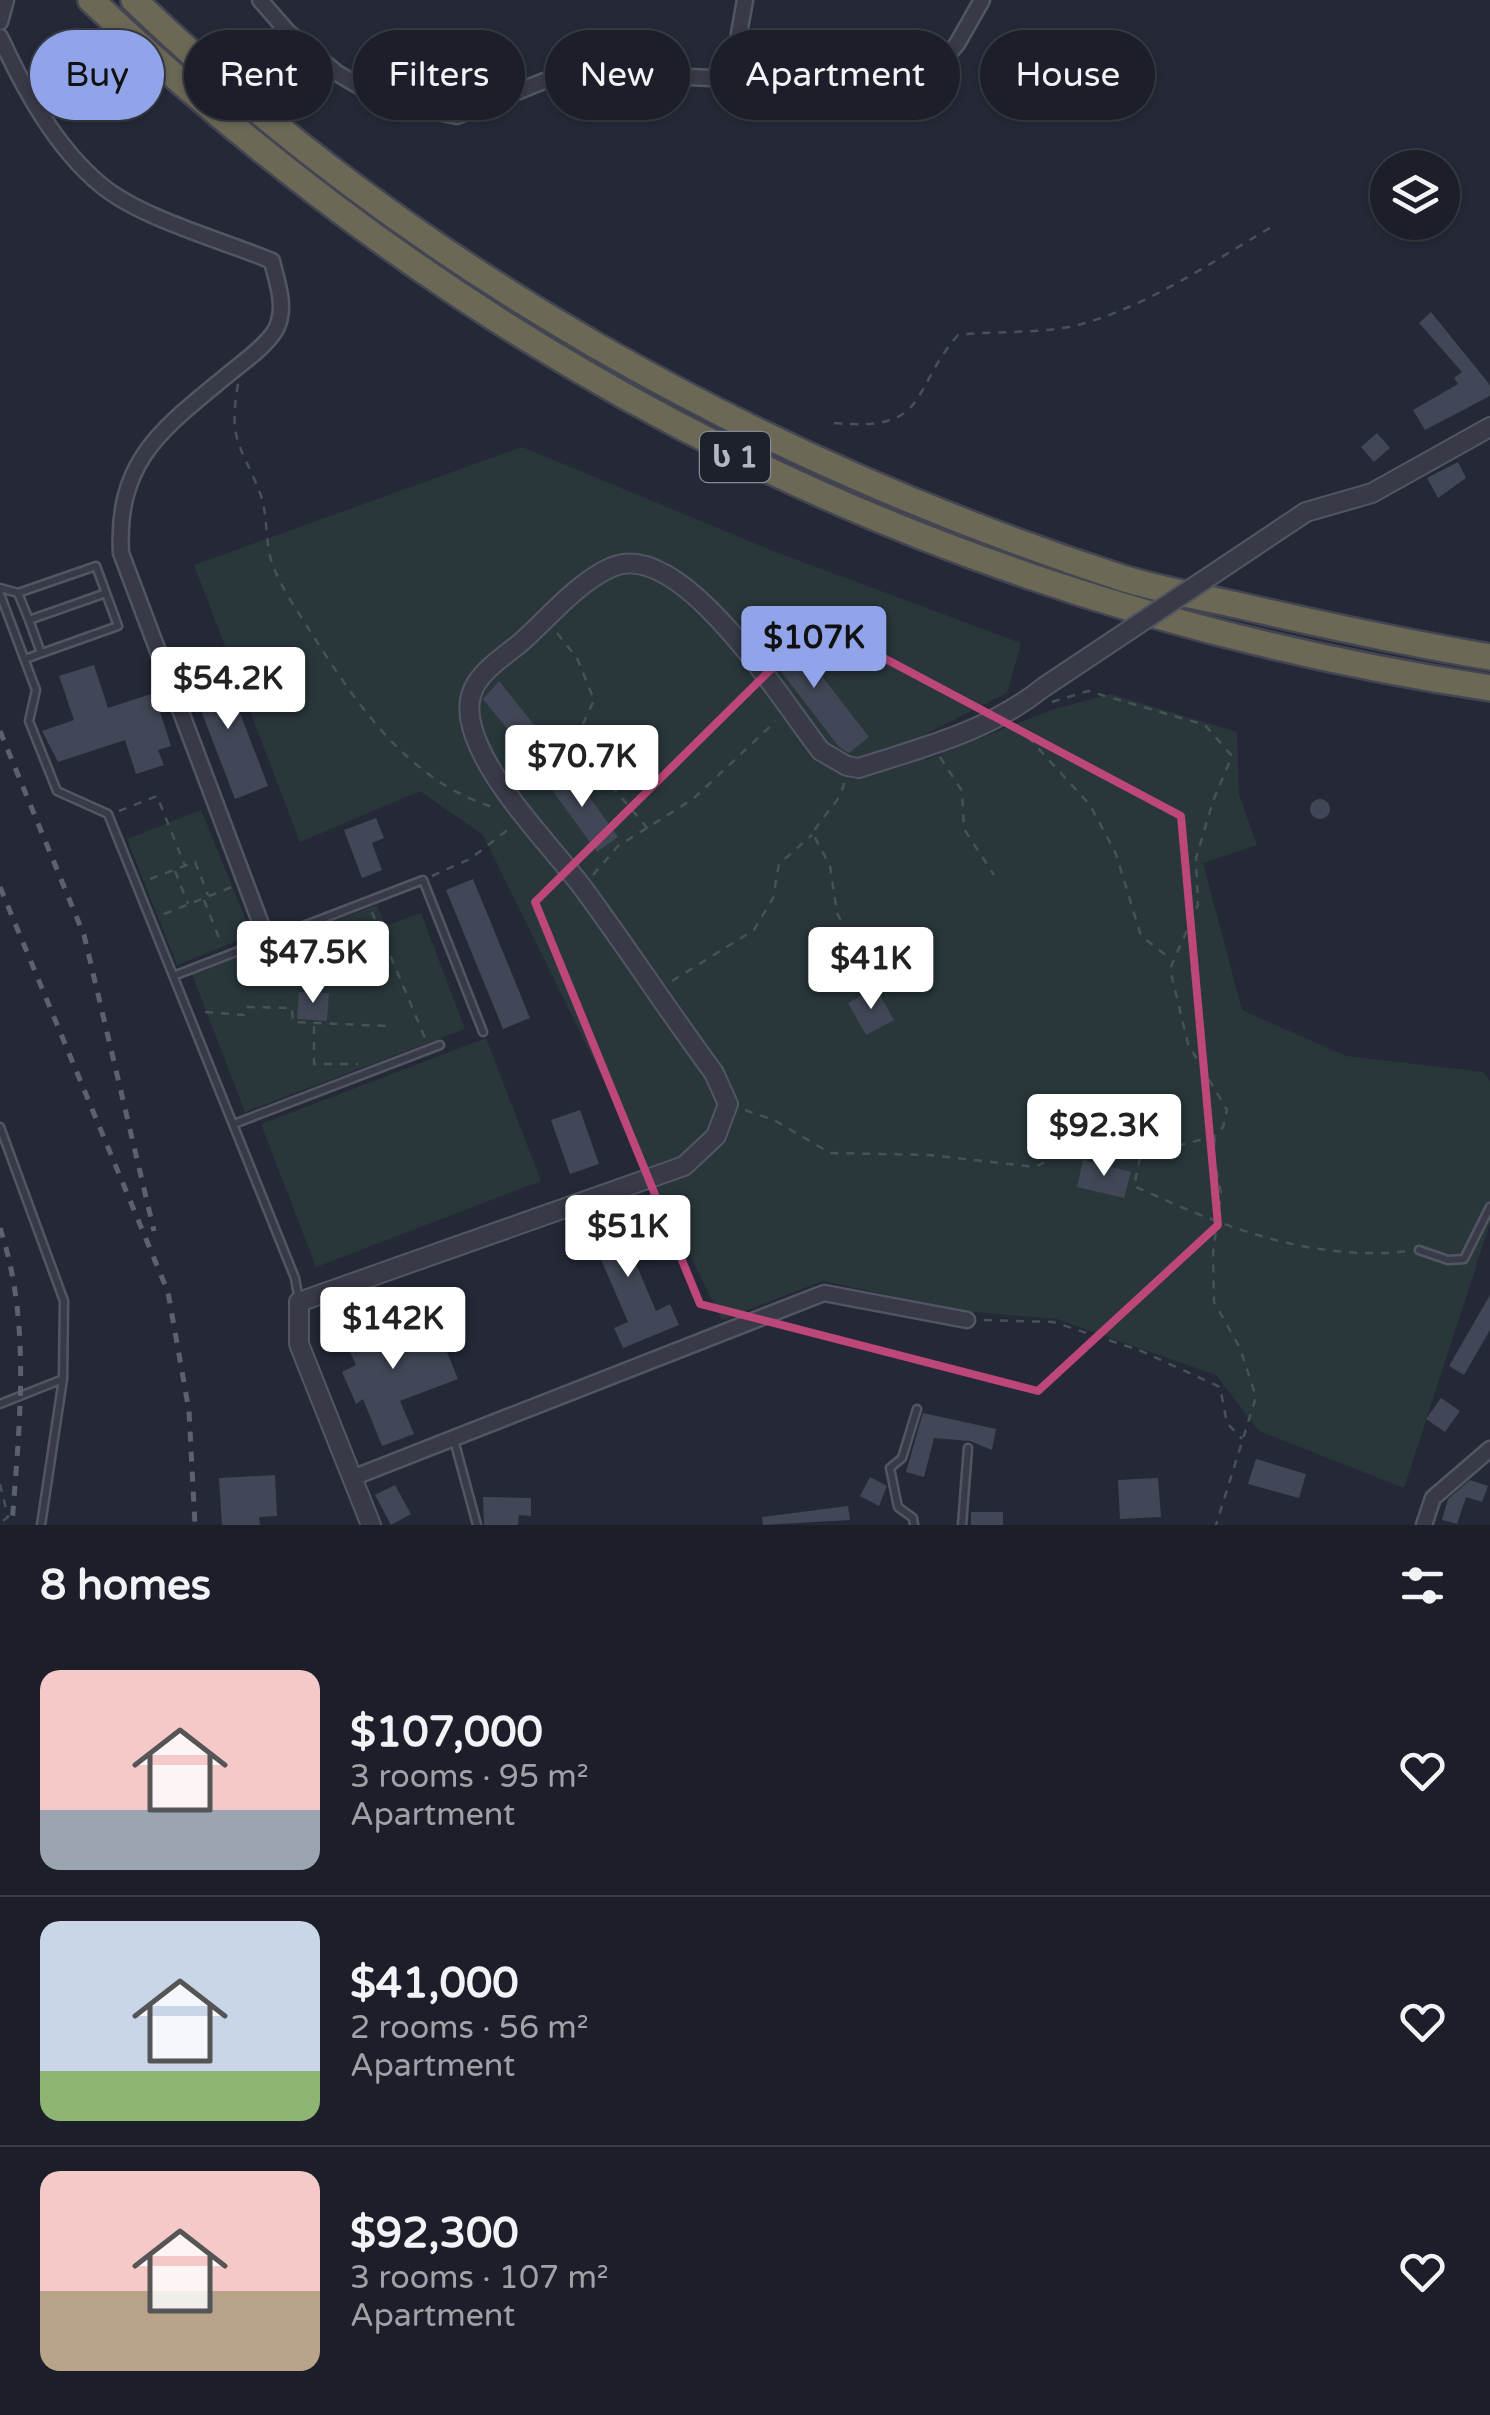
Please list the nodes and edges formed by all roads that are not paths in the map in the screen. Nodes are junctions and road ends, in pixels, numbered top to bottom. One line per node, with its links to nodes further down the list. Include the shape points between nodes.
1 (6, 0): 7 (street)
2 (92, 0): 20 (highway, ს 1, via 290,172 446,288 695,437 818,497 1113,606 1322,659)
3 (134, 0): 18 (highway, ს 1, via 315,159 483,277 617,361 832,470 1124,578)
4 (260, 0): 11 (street, via 337,73 384,101 456,116 544,81 629,74)
5 (746, 0): 8 (street)
6 (982, 0): 10 (street)
7 (0, 22)
8 (740, 30)
9 (0, 38): 21 (street, via 60,142 102,186 272,261 282,304 276,330 161,431 126,483 119,520 120,554)
10 (960, 40)
11 (710, 78)
12 (1490, 427): 29 (street, bridge, via 1372,493 1306,512 1008,715 859,768 822,751 700,597 660,568 616,565 589,579 477,676 467,702 472,730 494,773 714,1073 728,1104 716,1136 684,1166)
13 (0, 591): 14 (lane); 19 (lane)
14 (18, 593): 15 (lane, via 96,566); 16 (lane)
15 (106, 593): 16 (lane); 17 (lane, via 118,626)
16 (30, 620): 17 (lane)
17 (41, 653): 19 (lane)
18 (1490, 657)
19 (26, 659): 22 (lane, via 36,690 29,721 57,791 108,814)
20 (1490, 688)
21 (267, 940): 22 (lane); 23 (lane, via 423,880)
22 (176, 976): 25 (lane)
23 (483, 1032)
24 (440, 1046): 25 (lane)
25 (234, 1124): 29 (lane)
26 (0, 1126): 31 (lane, via 64,1301)
27 (1490, 1207): 28 (lane, via 1464,1259)
28 (1419, 1250)
29 (299, 1302): 37 (street, via 299,1344)
30 (968, 1320): 34 (street, via 824,1293)
31 (63, 1379): 32 (lane); 38 (lane)
32 (0, 1404)
33 (917, 1409): 41 (lane, via 902,1458 890,1468 898,1507)
34 (454, 1438): 37 (street); 40 (lane)
35 (968, 1448): 42 (lane)
36 (1488, 1455): 43 (street, via 1433,1498)
37 (352, 1478): 39 (street)
38 (40, 1525)
39 (371, 1525)
40 (477, 1525)
41 (914, 1525)
42 (962, 1525)
43 (1424, 1525)

